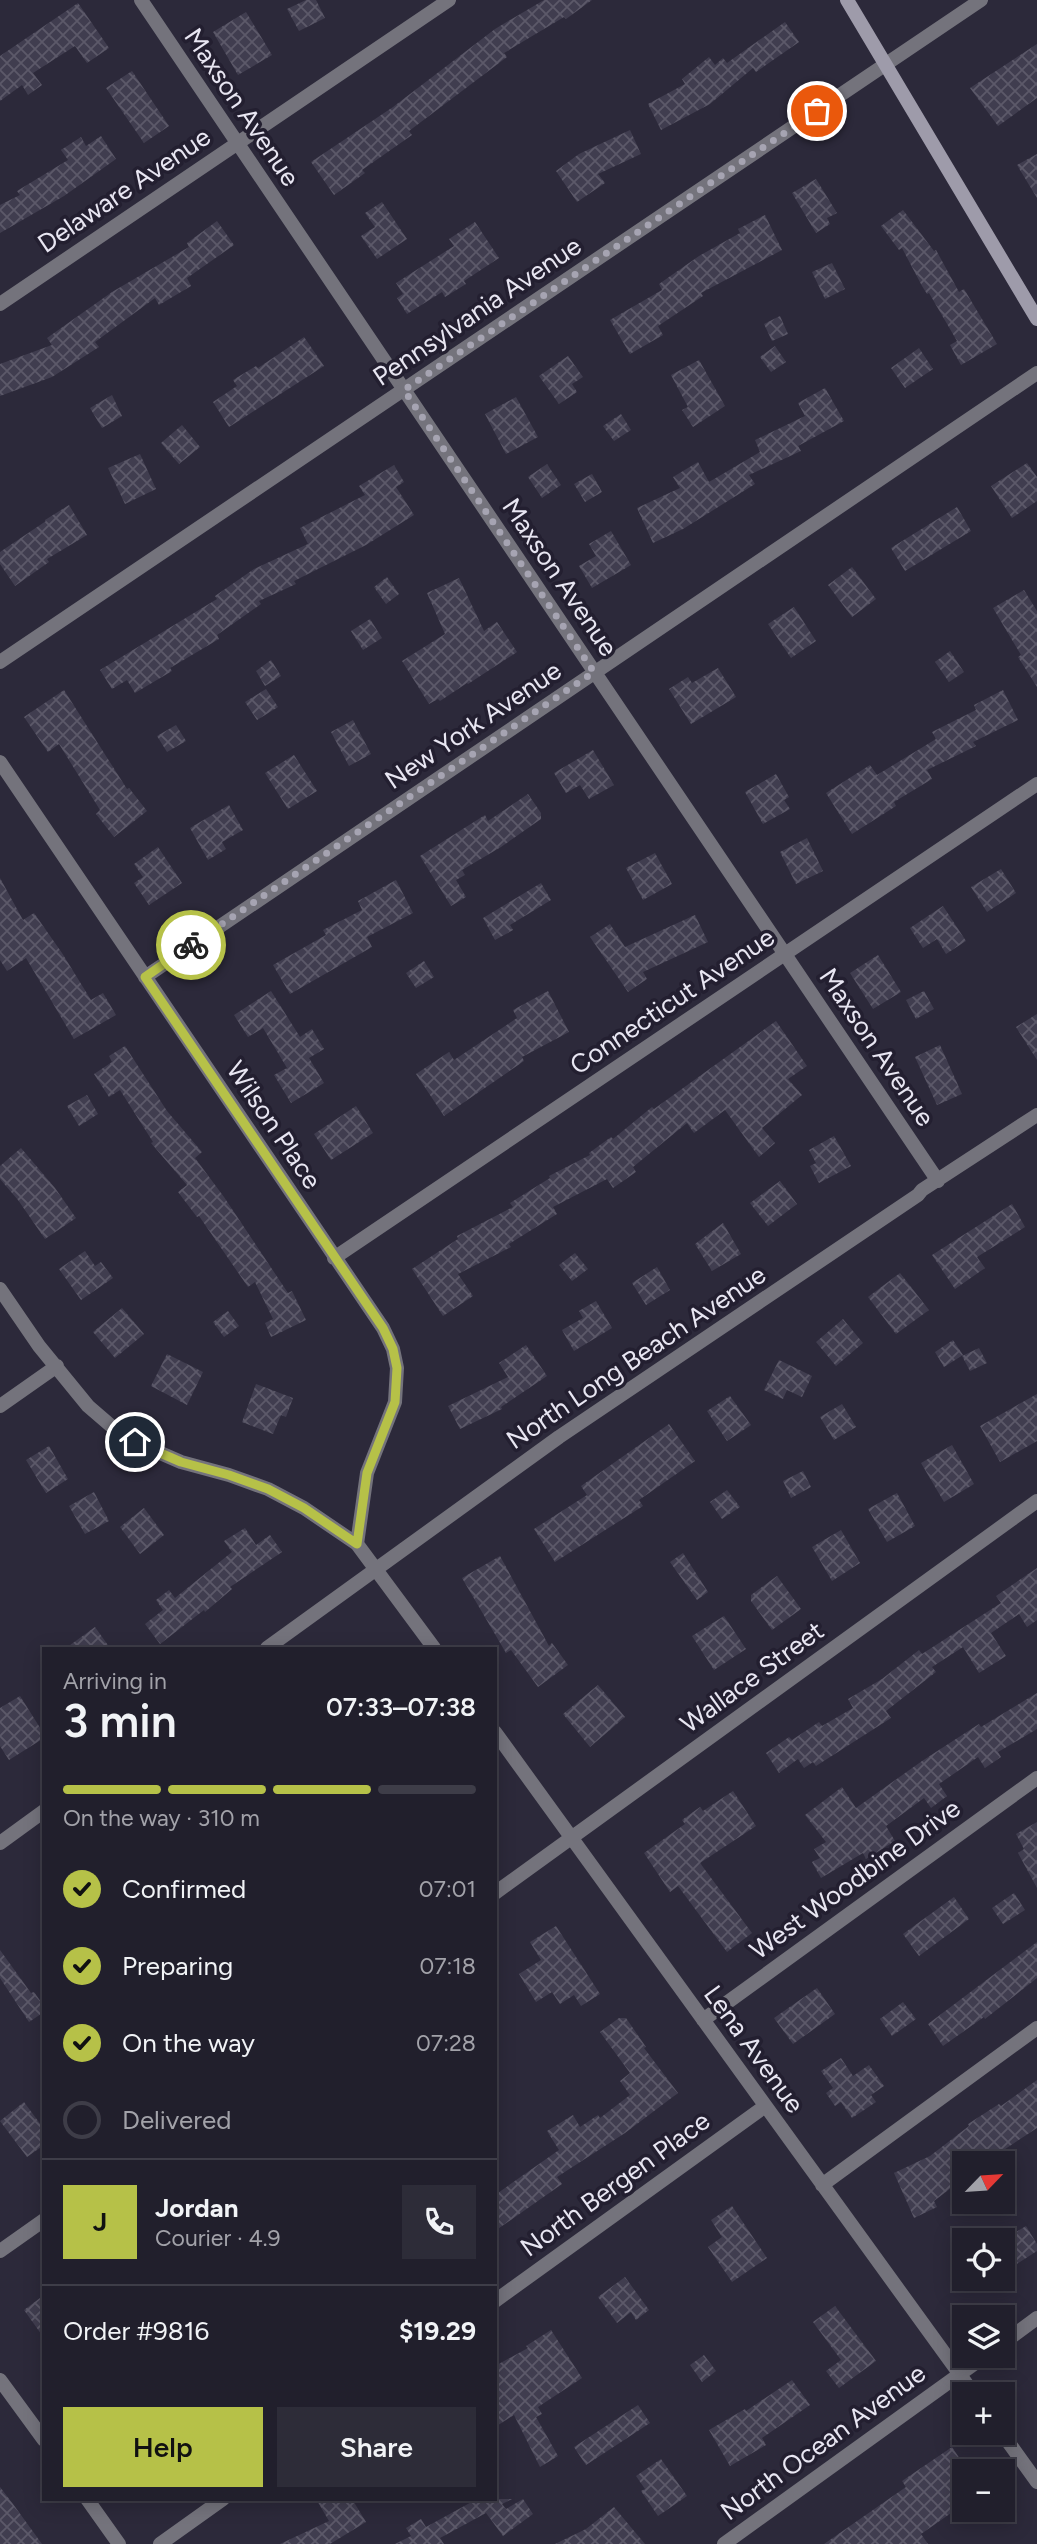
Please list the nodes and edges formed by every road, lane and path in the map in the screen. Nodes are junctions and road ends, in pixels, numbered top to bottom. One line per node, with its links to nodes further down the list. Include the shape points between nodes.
1 (141, 0): 6 (street, Maxson Avenue)
2 (449, 0): 6 (street, Delaware Avenue)
3 (847, 0): 5 (main road)
4 (981, 0): 5 (street, Pennsylvania Avenue)
5 (886, 65): 8 (main road); 10 (street, Pennsylvania Avenue)
6 (237, 143): 7 (street, Delaware Avenue); 10 (street, Maxson Avenue)
7 (0, 303)
8 (1037, 318)
9 (1037, 373): 12 (street, New York Avenue)
10 (404, 390): 11 (street, Pennsylvania Avenue); 12 (street, Maxson Avenue)
11 (0, 662)
12 (594, 672): 15 (street, Maxson Avenue); 16 (street, New York Avenue)
13 (0, 762): 16 (street, Wilson Place)
14 (1037, 784): 15 (street, Connecticut Avenue)
15 (785, 954): 18 (street, Maxson Avenue); 19 (street, Connecticut Avenue)
16 (145, 977): 19 (street, Wilson Place)
17 (1037, 1115): 18 (street, North Long Beach Avenue)
18 (938, 1181): 25 (street, North Long Beach Avenue, via 559,1437)
19 (334, 1258): 24 (street, Wilson Place, via 383,1328 397,1368 395,1402 367,1473)
20 (0, 1289): 21 (street)
21 (57, 1366): 22 (street); 24 (street, via 88,1406 135,1442 181,1462 268,1489)
22 (0, 1406)
23 (1037, 1501): 31 (street, Wallace Street)
24 (357, 1544): 25 (street)
25 (377, 1569): 26 (street, North Long Beach Avenue); 27 (street)
26 (268, 1647)
27 (433, 1647)
28 (497, 1735): 31 (street, Lena Avenue)
29 (1037, 1778): 34 (street, West Woodbine Drive)
30 (42, 1812): 32 (street)
31 (572, 1838): 33 (street, Wallace Street); 34 (street, Lena Avenue)
32 (0, 1843)
33 (497, 1892)
34 (703, 2020): 36 (street, Lena Avenue)
35 (1037, 2028): 37 (street)
36 (764, 2107): 37 (street, Lena Avenue); 40 (street, North Bergen Place)
37 (822, 2185): 44 (street, Lena Avenue)
38 (42, 2221): 39 (street)
39 (0, 2251)
40 (497, 2300)
41 (1037, 2318): 42 (street)
42 (1015, 2334)
43 (968, 2368): 44 (street, North Ocean Avenue)
44 (959, 2374): 46 (street, Lena Avenue); 54 (street, North Ocean Avenue)
45 (0, 2380): 47 (street)
46 (965, 2382)
47 (42, 2437)
48 (1011, 2445): 49 (street)
49 (1037, 2482)
50 (88, 2501): 52 (street)
51 (220, 2501): 53 (street)
52 (119, 2544)
53 (160, 2544)
54 (724, 2544)

